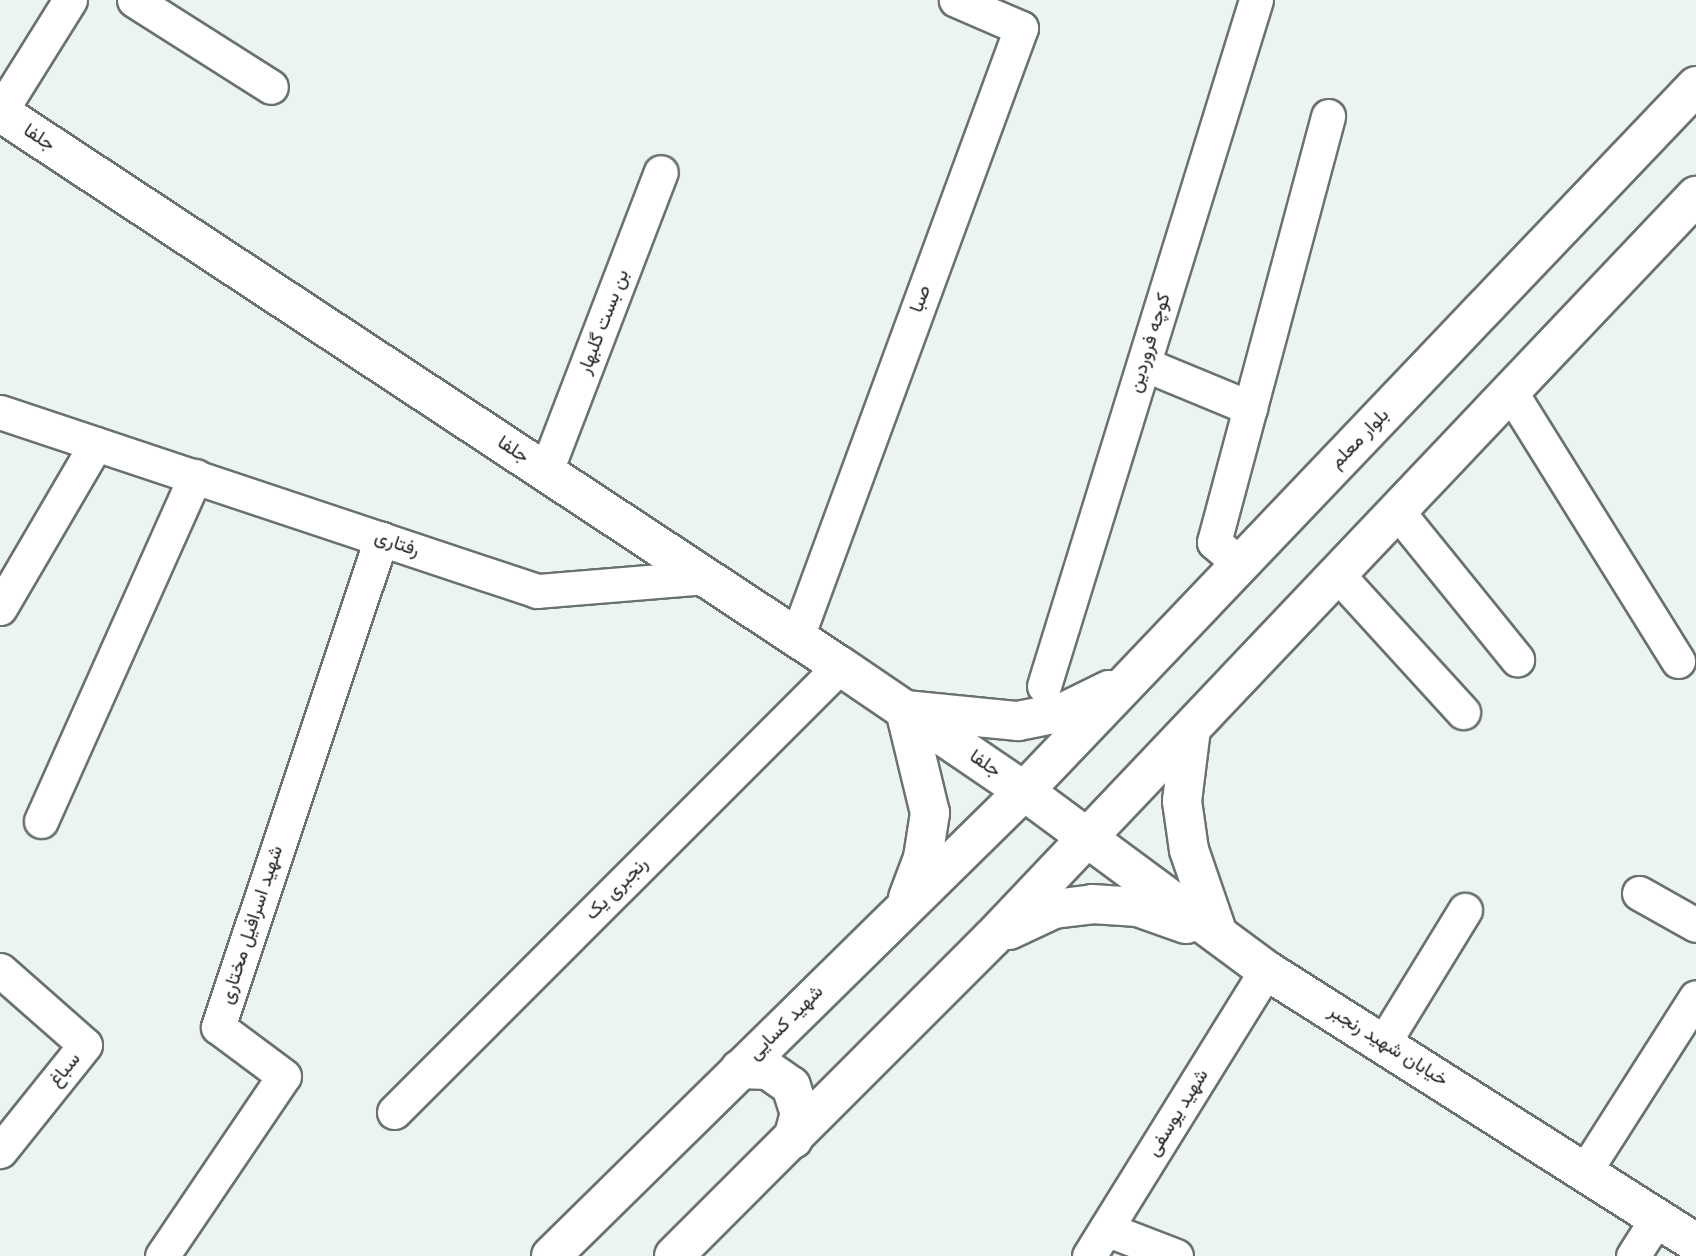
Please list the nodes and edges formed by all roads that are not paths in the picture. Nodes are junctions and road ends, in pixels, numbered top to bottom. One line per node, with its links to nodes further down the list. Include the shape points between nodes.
1 (70, 0): 7 (street)
2 (134, 0): 6 (street)
3 (956, 0): 24 (street, صبا, via 1021,28)
4 (1256, 0): 11 (street, کوچه فروردین)
5 (1696, 86): 20 (main road, بلوار معلم)
6 (271, 87)
7 (0, 112): 16 (main road, جلفا)
8 (1328, 116): 13 (street)
9 (661, 172): 16 (street, بن بست گلبهار)
10 (1696, 196): 12 (main road)
11 (1144, 364): 13 (street); 29 (street, کوچه فروردین)
12 (1510, 391): 18 (main road); 26 (street)
13 (1250, 408): 20 (street, via 1214,542)
14 (0, 412): 15 (street, رفتاری)
15 (96, 444): 17 (street, رفتاری); 23 (street)
16 (546, 471): 22 (main road, جلفا)
17 (195, 476): 19 (street, رفتاری); 34 (street)
18 (1397, 511): 21 (main road); 25 (street)
19 (381, 539): 22 (street, رفتاری, via 537,591); 54 (street, شهید اسرافیل مختاری, via 218,1027 284,1076)
20 (1240, 564): 28 (main road, بلوار معلم)
21 (1337, 574): 31 (street); 32 (main road)
22 (707, 577): 24 (main road, جلفا)
23 (0, 608)
24 (797, 637): 27 (main road, جلفا)
25 (1517, 659)
26 (1678, 661)
27 (840, 666): 30 (main road, جلفا); 47 (street, رنجبری یک)
28 (1130, 679): 30 (main road, via 1064,712 1018,721); 33 (main road, بلوار معلم)
29 (1044, 686)
30 (905, 710): 33 (main road, جلفا); 37 (main road, via 930,813 923,858)
31 (1463, 712)
32 (1191, 729): 35 (main road); 40 (main road, via 1182,801 1188,850)
33 (1024, 791): 35 (main road, جلفا); 37 (main road, شهید کسایی)
34 (41, 821)
35 (1087, 838): 40 (main road, خیابان شهید رنجبر); 41 (main road)
36 (1639, 893): 39 (street)
37 (905, 906): 46 (main road, شهید کسایی)
38 (1465, 910): 45 (street)
39 (1696, 925)
40 (1218, 934): 41 (main road, via 1138,907 1092,904 1054,909); 43 (main road, خیابان شهید رنجبر)
41 (992, 938): 48 (main road)
42 (0, 970): 49 (street, سباغ, via 85,1045)
43 (1266, 970): 45 (main road, خیابان شهید رنجبر); 52 (street, شهید یوسفی)
44 (1696, 997): 50 (street)
45 (1384, 1042): 50 (main road, خیابان شهید رنجبر)
46 (740, 1069): 48 (main road, via 768,1070 791,1086 800,1113); 55 (main road, شهید کسایی)
47 (394, 1112)
48 (793, 1139): 56 (main road)
49 (0, 1151)
50 (1585, 1171): 51 (main road, خیابان شهید رنجبر)
51 (1657, 1219): 53 (main road, خیابان شهید رنجبر); 58 (street)
52 (1098, 1242): 57 (street)
53 (1696, 1243)
54 (162, 1256)
55 (551, 1256)
56 (674, 1256)
57 (1176, 1256)
58 (1633, 1256)

